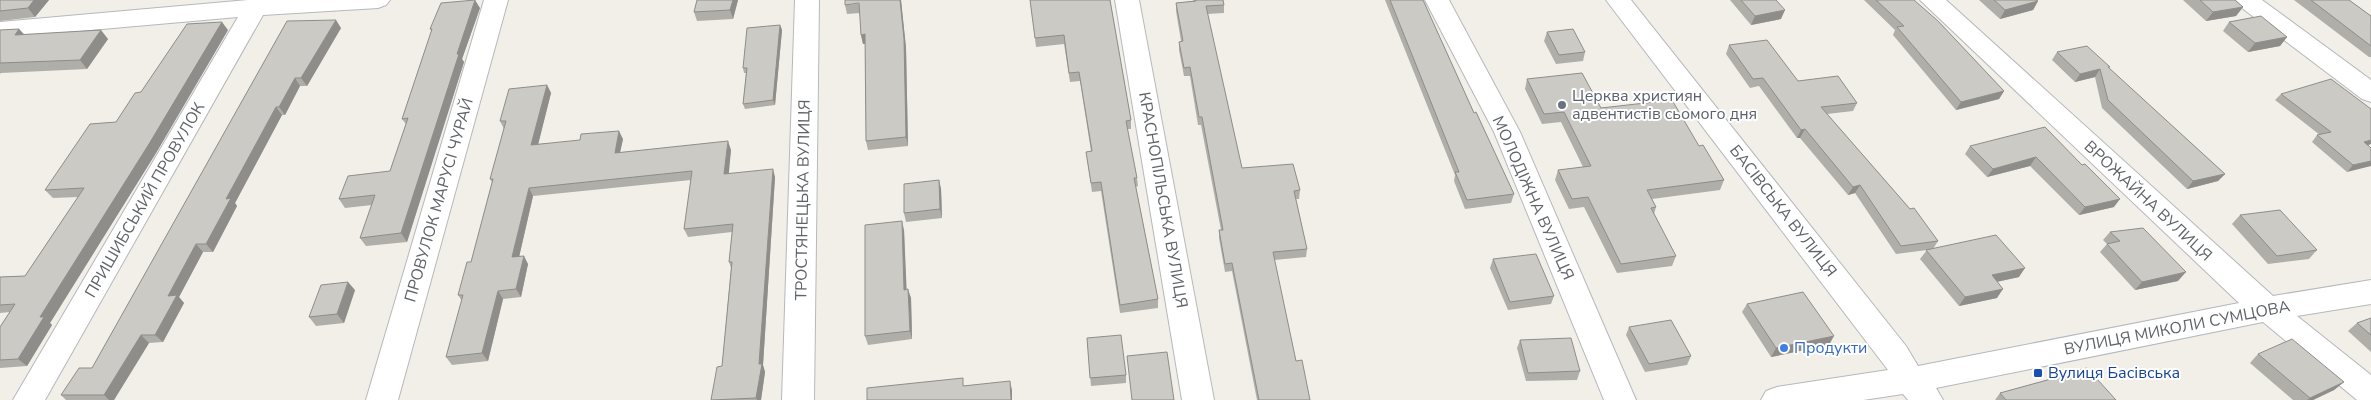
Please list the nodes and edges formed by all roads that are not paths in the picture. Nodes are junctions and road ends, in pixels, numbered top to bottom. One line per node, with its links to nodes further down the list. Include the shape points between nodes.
1 (378, 0): 9 (street)
2 (496, 0): 17 (street, ПРОВУЛОК МАРУСІ ЧУРАЙ)
3 (808, 0): 18 (street, ТРОСТЯНЕЦЬКА ВУЛИЦЯ)
4 (1127, 0): 19 (street, КРАСНОПІЛЬСЬКА ВУЛИЦЯ)
5 (1437, 0): 20 (street, МОЛОДІЖНА ВУЛИЦЯ, via 1507,132)
6 (1618, 0): 14 (street, БАСІВСЬКА ВУЛИЦЯ)
7 (1932, 0): 13 (street, ВРОЖАЙНА ВУЛИЦЯ)
8 (2246, 0): 11 (street)
9 (258, 4): 10 (street); 16 (street, ПРИШИБСЬКИЙ ПРОВУЛОК)
10 (0, 30)
11 (2371, 94)
12 (2371, 292): 13 (street, ВУЛИЦЯ МИКОЛИ СУМЦОВА)
13 (2268, 310): 14 (street, ВУЛИЦЯ МИКОЛИ СУМЦОВА); 15 (street, ВРОЖАЙНА ВУЛИЦЯ)
14 (1919, 390): 21 (street, ВУЛИЦЯ МИКОЛИ СУМЦОВА)
15 (2371, 393)
16 (29, 400)
17 (382, 400)
18 (798, 400)
19 (1198, 400)
20 (1620, 400)
21 (1777, 400)

